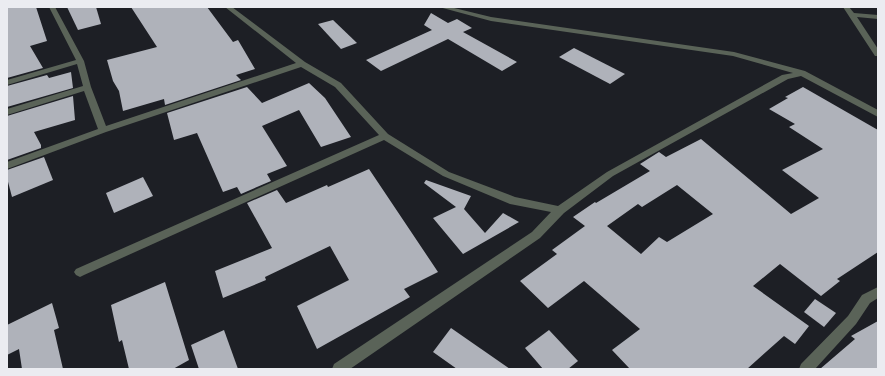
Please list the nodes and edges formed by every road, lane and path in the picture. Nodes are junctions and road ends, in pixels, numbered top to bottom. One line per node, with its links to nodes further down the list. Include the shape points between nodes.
1 (52, 7): 8 (street)
2 (228, 7): 9 (street)
3 (442, 7): 10 (street, via 491,19 734,54)
4 (846, 7): 5 (street)
5 (852, 15): 6 (street); 7 (street)
6 (878, 17)
7 (878, 54)
8 (80, 61): 11 (street); 12 (street)
9 (302, 64): 15 (street); 16 (street, via 338,85)
10 (802, 73): 14 (street); 18 (street, via 785,77 610,174)
11 (7, 83)
12 (87, 87): 13 (street); 15 (street)
13 (7, 112)
14 (878, 114)
15 (103, 130): 17 (street)
16 (385, 136): 18 (street, via 446,174 514,201); 19 (street)
17 (7, 166)
18 (560, 210): 21 (street, via 536,235)
19 (80, 272)
20 (878, 292): 22 (street, via 866,299 852,320)
21 (338, 369)
22 (806, 369)

